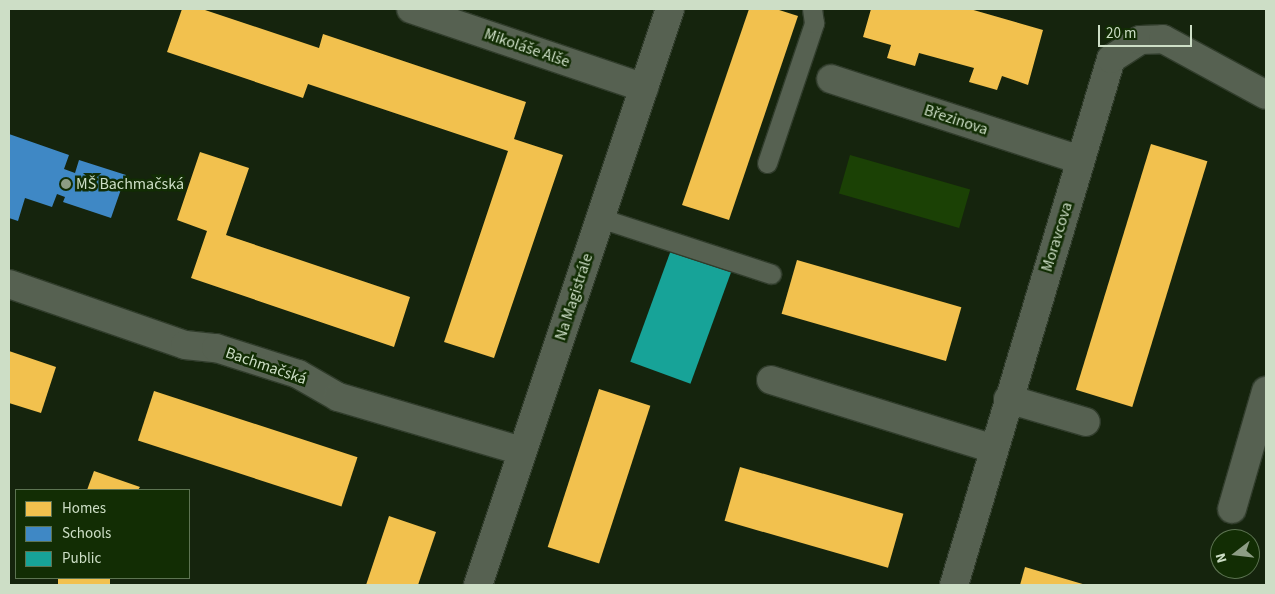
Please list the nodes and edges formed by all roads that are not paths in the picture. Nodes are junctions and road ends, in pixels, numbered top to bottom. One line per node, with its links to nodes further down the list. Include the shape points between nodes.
1 (411, 9): 5 (street, Mikoláše Alše)
2 (670, 9): 5 (street, Na Magistrále)
3 (812, 9): 8 (lane, via 814,23)
4 (832, 79): 7 (street, Březinova)
5 (644, 88): 9 (street, Na Magistrále)
6 (1266, 95): 7 (street, Moravcova, via 1184,47 1163,39 1140,40 1110,59)
7 (1080, 160): 14 (street, Moravcova)
8 (767, 164)
9 (600, 218): 10 (lane); 17 (street, Na Magistrále)
10 (771, 274)
11 (9, 284): 17 (street, Bachmačská, via 186,346 216,348 298,374 338,397)
12 (771, 380): 16 (street)
13 (1266, 391): 18 (street)
14 (1008, 400): 15 (street); 16 (street, Moravcova)
15 (1086, 422)
16 (994, 449): 20 (street, Moravcova)
17 (522, 451): 19 (street, Na Magistrále)
18 (1232, 510)
19 (478, 585)
20 (954, 585)

